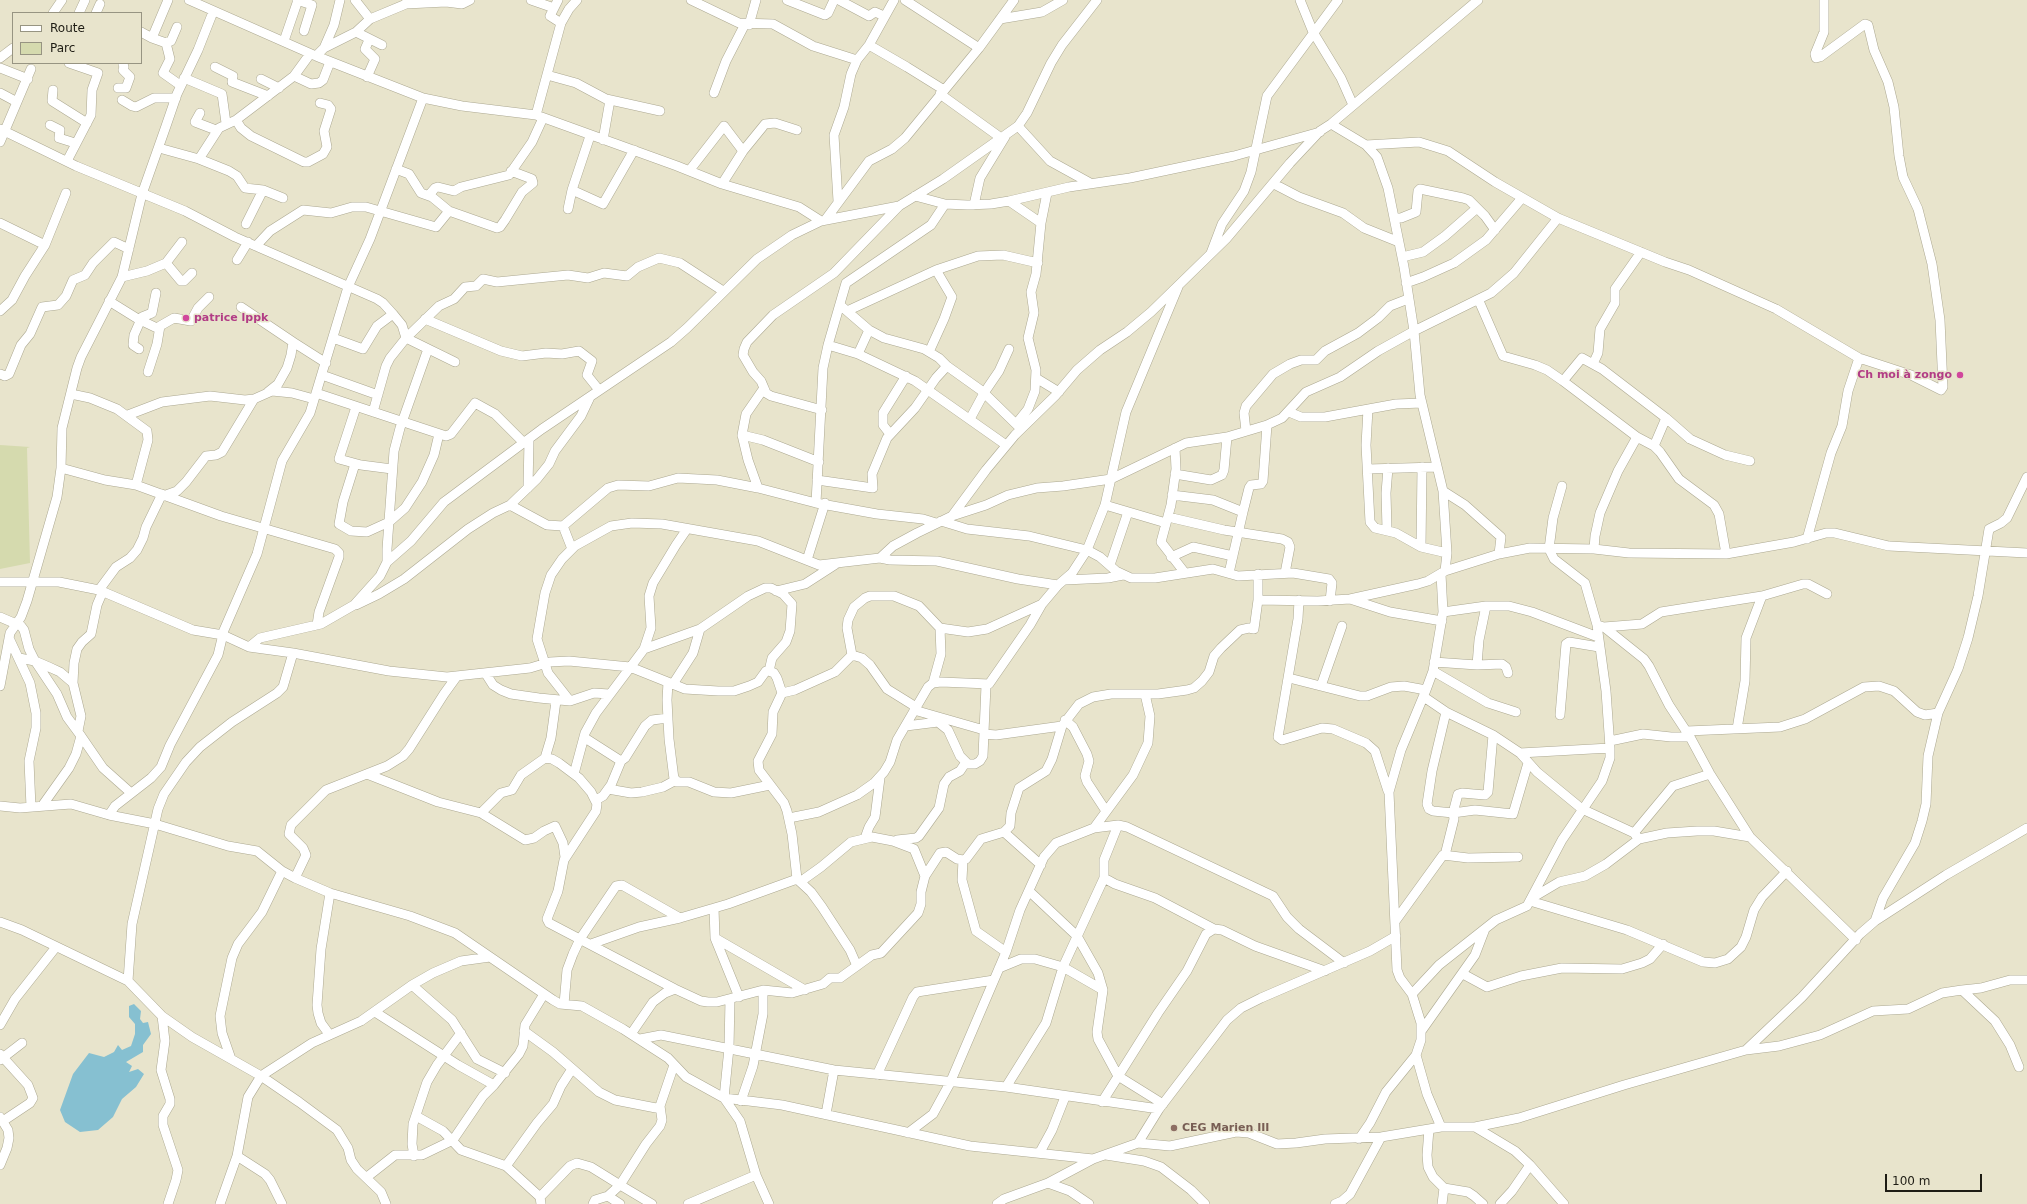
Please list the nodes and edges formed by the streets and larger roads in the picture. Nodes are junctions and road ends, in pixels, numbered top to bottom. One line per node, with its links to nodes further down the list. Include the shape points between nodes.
1 (62, 0): 29 (street)
2 (86, 0): 30 (street)
3 (168, 0): 42 (street)
4 (190, 0): 27 (street)
5 (298, 0): 38 (street, via 312,5); 44 (street)
6 (340, 0): 48 (street, via 334,25)
7 (355, 0): 33 (street)
8 (470, 0): 25 (street, via 462,4)
9 (531, 0): 28 (street)
10 (577, 0): 35 (street, via 568,9)
11 (691, 0): 36 (street)
12 (756, 0): 36 (street)
13 (787, 0): 14 (street, via 824,15 828,13)
14 (834, 0)
15 (839, 0): 32 (street, via 868,16 875,12)
16 (894, 0): 32 (street)
17 (905, 0): 49 (street)
18 (1014, 0): 34 (street)
19 (1063, 0): 34 (street, via 1042,12)
20 (1097, 0): 88 (street, via 1062,45)
21 (1300, 0): 40 (street)
22 (1338, 0): 40 (street)
23 (1478, 0): 79 (street)
24 (1824, 0): 179 (street, via 1824,32 1815,54 1816,58 1865,24 1868,25 1874,50 1888,82 1894,107 1903,177 1918,209 1932,264 1940,320 1943,387 1938,390 1924,380)
25 (447, 1): 26 (street)
26 (407, 2): 33 (street)
27 (205, 3): 31 (street)
28 (556, 4): 35 (street, via 550,18)
29 (54, 12)
30 (80, 12)
31 (213, 12): 44 (street); 65 (street)
32 (884, 16): 47 (street)
33 (370, 19): 39 (street)
34 (1000, 19): 49 (street)
35 (561, 23): 60 (street)
36 (747, 24): 53 (street, via 774,24 813,46); 71 (street, via 726,61)
37 (178, 27): 45 (street, via 171,41)
38 (304, 31)
39 (356, 32): 43 (street); 48 (street)
40 (1312, 32): 79 (street, via 1341,78); 102 (street, via 1267,96)
41 (142, 33): 42 (street)
42 (152, 38): 45 (street)
43 (369, 40): 46 (street); 62 (street, via 365,49 376,59)
44 (284, 41): 51 (street)
45 (166, 43): 65 (street, via 170,59 163,73)
46 (382, 45)
47 (869, 46): 53 (street); 69 (street, via 911,69)
48 (324, 48): 51 (street)
49 (978, 48): 69 (street)
50 (12, 49): 52 (street)
51 (313, 55): 54 (street); 61 (street)
52 (0, 58)
53 (857, 60): 120 (street, via 850,74 844,107 834,135)
54 (330, 62): 61 (street, via 323,80 319,83 311,84); 62 (street)
55 (73, 64): 84 (street, via 98,73 92,90 91,115)
56 (122, 64): 66 (street, via 123,70 130,77 126,88)
57 (215, 67): 72 (street, via 233,76 232,82)
58 (0, 68): 64 (street)
59 (31, 70): 64 (street)
60 (547, 75): 76 (street, via 576,83); 82 (street)
61 (294, 76): 67 (street)
62 (367, 77): 74 (street)
63 (261, 78): 67 (street)
64 (28, 80): 77 (street)
65 (182, 82): 73 (street); 85 (street, via 222,94)
66 (118, 88)
67 (279, 88): 72 (street)
68 (53, 90): 84 (street, via 52,101)
69 (942, 92): 94 (street); 120 (street, via 899,144 869,161)
70 (0, 93): 77 (street)
71 (714, 93)
72 (268, 96): 83 (street)
73 (176, 98): 75 (street, via 154,98 136,107); 99 (street)
74 (423, 98): 82 (street); 105 (street)
75 (122, 100)
76 (610, 100): 80 (street); 95 (street)
77 (18, 102): 91 (street)
78 (320, 103): 83 (street, via 331,108 324,131 327,147 323,154 308,162 252,136 241,128)
79 (1353, 105): 86 (street)
80 (660, 111)
81 (200, 113): 89 (street, via 195,122)
82 (540, 116): 93 (street); 106 (street, via 532,142)
83 (236, 120): 85 (street)
84 (87, 123): 97 (street)
85 (226, 123): 89 (street)
86 (1331, 124): 92 (street); 98 (street)
87 (50, 125): 97 (street, via 60,130 59,138)
88 (1018, 126): 94 (street); 108 (street, via 1050,161)
89 (216, 130): 103 (street)
90 (797, 130): 101 (street, via 767,123)
91 (3, 131): 96 (street); 104 (street)
92 (1320, 132): 102 (street); 110 (street)
93 (590, 136): 95 (street); 112 (street)
94 (1004, 136): 117 (street); 123 (street, via 980,178)
95 (603, 140): 100 (street)
96 (0, 142)
97 (75, 143): 104 (street)
98 (1366, 145): 119 (street, via 1419,142 1437,146 1462,158); 129 (street, via 1377,157 1384,173)
99 (159, 148): 103 (street); 115 (street)
100 (634, 150): 107 (street); 112 (street, via 603,204)
101 (743, 151): 107 (street, via 724,126); 109 (street)
102 (1254, 151): 108 (street, via 1130,178); 142 (street, via 1244,191 1222,224)
103 (199, 159): 111 (street, via 234,173 245,188)
104 (67, 161): 115 (street)
105 (396, 169): 116 (street, via 409,174 421,193); 128 (street)
106 (511, 171): 116 (street, via 507,176 454,191 434,188); 127 (street, via 532,179 533,183 522,192 499,228)
107 (689, 171): 109 (street)
108 (1090, 183): 114 (street)
109 (722, 184): 131 (street, via 799,207)
110 (1274, 184): 137 (street, via 1299,197 1344,213 1364,228); 142 (street)
111 (263, 190): 118 (street); 134 (street)
112 (572, 190): 126 (street)
113 (66, 193): 139 (street)
114 (1047, 193): 121 (street); 133 (street)
115 (142, 194): 138 (street, via 185,211); 140 (street)
116 (429, 195): 127 (street)
117 (915, 196): 122 (street); 124 (street)
118 (283, 198)
119 (1522, 198): 130 (street); 135 (street)
120 (838, 201): 131 (street)
121 (1009, 201): 123 (street); 133 (street)
122 (945, 204): 123 (street); 151 (street, via 931,225)
123 (974, 205)
124 (899, 206): 131 (street); 148 (street)
125 (1477, 208): 129 (street, via 1463,198 1420,189 1416,212); 135 (street); 143 (street, via 1423,252)
126 (568, 209)
127 (449, 211): 128 (street, via 436,227)
128 (381, 212): 138 (street, via 360,206 332,213 303,210); 154 (street)
129 (1394, 218): 137 (street)
130 (1558, 218): 141 (street); 160 (street, via 1504,284)
131 (823, 220): 155 (street, via 792,235 757,259)
132 (0, 223): 139 (street)
133 (1041, 223): 146 (street)
134 (246, 224)
135 (1495, 230): 152 (street, via 1486,240 1454,263)
136 (182, 242): 145 (street)
137 (1398, 242): 143 (street)
138 (252, 244): 144 (street); 154 (street)
139 (46, 245): 163 (street, via 12,300)
140 (129, 249): 150 (street); 185 (street, via 114,242 85,275 73,280 66,296 58,305 42,307 30,334 21,345 9,374)
141 (1641, 252): 179 (street, via 1689,270 1776,309); 182 (street, via 1615,290 1616,303 1600,329 1598,353)
142 (1211, 254): 153 (street)
143 (1402, 257): 152 (street)
144 (237, 260)
145 (166, 263): 149 (street, via 181,280 184,281); 150 (street, via 147,272)
146 (1038, 263): 147 (street, via 991,254); 188 (street, via 1031,292 1034,313 1028,338)
147 (936, 270): 162 (street); 177 (street, via 952,297)
148 (834, 272): 151 (street); 190 (street, via 773,315 747,342 743,355)
149 (192, 273)
150 (122, 277): 159 (street)
151 (846, 283): 162 (street)
152 (1406, 283): 158 (street)
153 (1180, 284): 194 (street, via 1139,322 1106,345 1077,370); 234 (street, via 1126,412)
154 (348, 287): 164 (street, via 383,302); 170 (street)
155 (723, 291): 165 (street, via 680,263 659,258 638,267 627,276 604,273 588,278 568,275 497,282 483,280 476,286 466,287 454,299 439,306); 191 (street, via 671,342)
156 (156, 293): 166 (street, via 152,313)
157 (209, 297): 167 (street, via 198,308 191,321 174,318 163,323)
158 (1408, 299): 169 (street); 213 (street, via 1390,306 1358,333 1325,351 1316,360 1301,360 1273,374 1246,406)
159 (109, 301): 166 (street); 196 (street, via 81,357)
160 (1479, 301): 169 (street); 189 (street, via 1502,356 1535,365)
161 (240, 307): 172 (street)
162 (844, 308): 168 (street); 173 (street)
163 (0, 311)
164 (393, 314): 170 (street, via 377,326 363,348); 171 (street, via 402,325)
165 (425, 319): 171 (street); 191 (street, via 501,351 522,356 579,351 592,361 587,375)
166 (141, 320): 167 (street); 174 (street, via 133,341 133,345)
167 (159, 329): 184 (street)
168 (869, 330): 177 (street, via 884,338 914,345); 178 (street)
169 (1414, 332): 201 (street); 206 (street, via 1378,351 1340,377 1306,392)
170 (333, 338): 181 (street)
171 (406, 338): 175 (street); 197 (street, via 390,358)
172 (293, 342): 181 (street); 193 (street, via 290,363 278,384)
173 (828, 345): 178 (street); 204 (street, via 823,368)
174 (139, 349)
175 (428, 349): 180 (street); 210 (street)
176 (1009, 349): 195 (street, via 999,371)
177 (929, 352): 183 (street)
178 (858, 354): 187 (street)
179 (1859, 358): 257 (street, via 1848,391 1842,426 1831,452)
180 (455, 362)
181 (326, 363): 186 (street)
182 (1593, 364): 189 (street, via 1582,358); 208 (street)
183 (947, 366): 192 (street); 195 (street)
184 (148, 372)
185 (0, 374)
186 (322, 375): 197 (street); 198 (street)
187 (906, 376): 192 (street); 215 (street, via 883,413 883,425)
188 (1036, 378): 194 (street); 212 (street, via 1034,398)
189 (1563, 381): 217 (street)
190 (764, 388): 204 (street, via 771,396); 216 (street, via 746,414)
191 (599, 390): 199 (street)
192 (928, 391): 209 (street); 215 (street)
193 (268, 392): 198 (street); 200 (street)
194 (1059, 392): 212 (street)
195 (984, 393): 209 (street); 212 (street)
196 (71, 394): 207 (street, via 100,402); 228 (street, via 62,428)
197 (378, 395): 205 (street)
198 (315, 396): 202 (street); 253 (street, via 302,430 282,462)
199 (590, 397): 219 (street); 238 (street, via 581,416 555,451 549,464)
200 (254, 399): 207 (street, via 217,396 162,402); 241 (street, via 222,452 206,456 177,491)
201 (1422, 403): 203 (street); 227 (street)
202 (356, 407): 205 (street); 225 (street, via 339,459)
203 (1368, 409): 206 (street, via 1325,417 1301,417); 231 (street)
204 (822, 410): 223 (street)
205 (373, 412): 210 (street)
206 (1289, 412): 211 (street)
207 (128, 415): 236 (street, via 148,431 149,435)
208 (1666, 418): 221 (street); 224 (street, via 1690,439 1725,455)
209 (970, 419): 220 (street)
210 (402, 423): 214 (street); 230 (street)
211 (1268, 425): 213 (street); 247 (street, via 1263,481 1249,488)
212 (1019, 427): 220 (street)
213 (1246, 432): 218 (street)
214 (439, 434): 219 (street, via 449,436 475,403 495,414); 250 (street, via 434,455 422,482 405,508)
215 (890, 434): 235 (street, via 882,445 872,474 873,488)
216 (742, 435): 223 (street, via 763,440); 239 (street)
217 (1637, 436): 221 (street); 261 (street, via 1600,513)
218 (1227, 437): 222 (street, via 1192,442); 232 (street, via 1222,475 1211,480)
219 (526, 441): 238 (street); 272 (street, via 444,502 411,541)
220 (1006, 444): 248 (street)
221 (1654, 446): 267 (street, via 1679,479 1714,505 1719,514)
222 (1175, 448): 232 (street); 234 (street)
223 (819, 462): 235 (street)
224 (1750, 462)
225 (355, 464): 230 (street); 250 (street, via 339,524 345,530 367,532)
226 (1422, 467): 227 (street); 229 (street); 258 (street)
227 (1437, 467): 240 (street)
228 (61, 468): 236 (street); 281 (street, via 53,512)
229 (1388, 468): 231 (street); 255 (street)
230 (392, 469): 250 (street)
231 (1368, 469): 255 (street, via 1370,522 1375,528)
232 (1175, 474): 242 (street)
233 (2027, 477): 263 (street, via 2007,518 1989,529)
234 (1111, 479): 245 (street); 248 (street, via 1037,488 1008,495)
235 (817, 480): 243 (street)
236 (136, 485): 241 (street)
237 (1562, 486): 260 (street)
238 (528, 488): 244 (street)
239 (758, 488): 243 (street); 252 (street, via 717,480 678,478 649,486 618,485 608,488)
240 (1443, 491): 264 (street); 266 (street, via 1464,505 1501,537)
241 (164, 495): 253 (street); 284 (street, via 146,527 144,538 137,550 116,567)
242 (1172, 495): 247 (street, via 1213,500); 249 (street)
243 (820, 503): 251 (street); 271 (street)
244 (510, 505): 252 (street, via 547,525); 293 (street, via 468,529 404,579)
245 (1105, 505): 246 (street); 262 (street)
246 (1128, 512): 249 (street); 274 (street)
247 (1243, 512): 256 (street)
248 (952, 516): 251 (street)
249 (1167, 520): 256 (street); 269 (street, via 1161,542)
250 (389, 522): 272 (street)
251 (939, 522): 262 (street, via 967,529 1029,536); 270 (street, via 893,546)
252 (563, 526): 259 (street)
253 (262, 529): 298 (street, via 338,550 339,557 319,612); 303 (street, via 257,554)
254 (688, 529): 259 (street, via 646,523 611,526); 271 (street, via 758,541); 307 (street, via 653,583 649,596 651,628)
255 (1387, 530): 258 (street)
256 (1239, 532): 268 (street); 278 (street, via 1266,535 1288,542 1290,553)
257 (1807, 539): 263 (street, via 1835,533 1889,546); 267 (street)
258 (1421, 548): 264 (street)
259 (572, 549): 312 (street, via 551,575 545,593 537,639)
260 (1548, 549): 261 (street); 266 (street, via 1530,548); 300 (street, via 1558,565 1585,583)
261 (1594, 549): 267 (street, via 1630,553)
262 (1087, 550): 274 (street); 283 (street)
263 (1986, 552): 265 (street); 336 (street, via 1968,638 1958,670)
264 (1447, 553): 275 (street)
265 (2027, 553)
266 (1500, 554): 275 (street)
267 (1726, 554)
268 (1233, 556): 269 (street, via 1193,547); 277 (street)
269 (1171, 557): 276 (street)
270 (880, 558): 273 (street); 283 (street, via 937,561 1018,579)
271 (807, 560): 273 (street, via 819,565)
272 (387, 562): 293 (street, via 380,576)
273 (837, 564): 285 (street, via 805,584)
274 (1110, 565): 280 (street)
275 (1443, 572): 288 (street, via 1418,584); 296 (street)
276 (1185, 573): 277 (street, via 1213,570); 280 (street, via 1155,578 1131,578)
277 (1229, 573): 279 (street, via 1238,576)
278 (1285, 573): 279 (street); 291 (street, via 1329,579 1332,586)
279 (1258, 574): 289 (street)
280 (1122, 575): 283 (street)
281 (32, 580): 282 (street); 284 (street, via 67,583); 297 (street, via 21,617)
282 (0, 582)
283 (1062, 582): 292 (street)
284 (101, 590): 303 (street, via 193,630); 322 (street, via 92,634 82,642 75,654)
285 (776, 591): 302 (street, via 765,588 748,596); 316 (street, via 789,598 792,604 790,631 783,647 772,658)
286 (1827, 594): 287 (street, via 1803,584)
287 (1762, 596): 300 (street, via 1661,612 1642,624); 341 (street, via 1746,638 1745,681)
288 (1350, 599): 291 (street); 296 (street, via 1390,612)
289 (1258, 600): 290 (street); 330 (street, via 1254,629 1240,630 1221,648 1214,656 1209,672 1194,688)
290 (1299, 600): 291 (street); 320 (street)
291 (1330, 601)
292 (1042, 604): 301 (street, via 987,629 968,632); 324 (street, via 1013,651)
293 (354, 605): 298 (street)
294 (1486, 606): 296 (street); 305 (street, via 1509,606 1532,612); 313 (street)
295 (0, 616): 297 (street)
296 (1443, 616): 314 (street)
297 (16, 624): 304 (street); 311 (street, via 24,630)
298 (317, 625): 306 (street, via 260,638)
299 (1342, 626): 326 (street)
300 (1601, 626): 305 (street); 344 (street, via 1647,663 1669,705)
301 (940, 628): 309 (street, via 919,606 894,596 870,596 854,607 848,620); 321 (street, via 941,654)
302 (700, 629): 307 (street); 323 (street, via 693,652)
303 (223, 635): 306 (street); 361 (street, via 218,655 170,744 161,767)
304 (9, 638): 310 (street); 325 (street)
305 (1599, 642): 337 (street, via 1566,644); 347 (street)
306 (249, 647): 308 (street)
307 (644, 649): 315 (street)
308 (293, 653): 319 (street, via 389,671); 372 (street, via 283,687 217,733 186,762 164,794)
309 (852, 655): 327 (street, via 835,672); 333 (street, via 870,664 887,689)
310 (19, 658): 311 (street); 365 (street, via 30,683 36,713 36,728 29,761)
311 (35, 661): 322 (street, via 60,672); 343 (street)
312 (544, 664): 315 (street, via 569,661); 318 (street); 332 (street, via 553,681)
313 (1477, 665): 314 (street); 317 (street, via 1502,664)
314 (1434, 666): 328 (street); 335 (street, via 1488,703)
315 (630, 667): 323 (street); 329 (street)
316 (769, 671): 323 (street, via 758,682 734,691 694,690); 327 (street, via 777,678)
317 (1508, 672)
318 (486, 674): 319 (street); 331 (street, via 500,690)
319 (457, 676): 353 (street, via 409,749 396,761)
320 (1289, 678): 326 (street); 360 (street, via 1277,734 1280,739 1322,728 1333,729 1366,743 1374,751)
321 (933, 682): 324 (street); 333 (street)
322 (74, 683): 343 (street, via 81,716)
323 (671, 683): 338 (street)
324 (986, 685): 342 (street)
325 (0, 686)
326 (1321, 686): 328 (street, via 1360,696 1404,686)
327 (782, 693): 358 (street, via 773,712 772,734 758,761 759,770)
328 (1425, 693): 334 (street); 360 (street, via 1401,750)
329 (609, 694): 332 (street, via 594,693); 346 (street)
330 (1145, 694): 339 (street, via 1093,697 1079,704); 367 (street, via 1150,716 1148,743 1133,775)
331 (556, 701): 332 (street); 349 (street, via 551,738)
332 (570, 701)
333 (915, 708): 340 (street); 342 (street)
334 (1446, 712): 345 (street); 368 (street, via 1432,771 1428,804 1433,811)
335 (1516, 712)
336 (1938, 712): 341 (street, via 1917,712 1894,690 1879,686 1864,687 1805,718 1780,727); 398 (street, via 1928,756 1926,804 1922,821 1915,843 1883,898)
337 (1560, 715)
338 (668, 718): 350 (street, via 652,720); 357 (street)
339 (1064, 723): 342 (street, via 996,735); 367 (street, via 1073,727 1087,754 1089,761 1086,782); 376 (street, via 1046,771 1018,788 1010,826)
340 (906, 726): 351 (street, via 938,722 948,730 957,751); 356 (street)
341 (1737, 729): 344 (street)
342 (984, 732): 351 (street, via 983,756 975,764)
343 (79, 733): 361 (street, via 103,768); 364 (street, via 76,754 69,768)
344 (1689, 734): 347 (street, via 1671,737 1643,734); 355 (street)
345 (1494, 735): 348 (street); 368 (street, via 1488,792 1485,795 1458,794)
346 (585, 738): 350 (street); 354 (street)
347 (1610, 745): 348 (street); 366 (street, via 1610,758 1602,781)
348 (1520, 752): 352 (street)
349 (545, 758): 354 (street, via 556,761); 369 (street, via 521,775 512,790 501,793)
350 (621, 761): 359 (street)
351 (966, 762): 380 (street, via 960,771 944,784 939,808 919,836)
352 (1528, 763): 366 (street); 368 (street, via 1514,814 1475,810)
353 (367, 774): 369 (street, via 438,802); 389 (street, via 326,790 291,825 289,834 303,848 306,855)
354 (574, 774): 362 (street, via 584,782)
355 (1710, 774): 377 (street, via 1673,786); 378 (street)
356 (880, 778): 371 (street, via 857,795 838,804 819,812); 379 (street, via 875,818)
357 (676, 780): 358 (street, via 719,793); 359 (street, via 663,787 642,792)
358 (770, 785): 371 (street, via 784,803)
359 (608, 789): 362 (street)
360 (1389, 792): 397 (street)
361 (131, 793): 370 (street, via 115,806)
362 (596, 800): 382 (street, via 596,811)
363 (0, 806): 365 (street)
364 (42, 806): 365 (street); 370 (street, via 71,804)
365 (31, 807)
366 (1582, 809): 377 (street); 394 (street, via 1562,840)
367 (1106, 811): 374 (street)
368 (1453, 812): 381 (street, via 1454,819)
369 (481, 813): 382 (street, via 525,840 555,826 563,843)
370 (109, 815): 372 (street)
371 (789, 818): 391 (street)
372 (155, 824): 386 (street, via 228,846 253,850 261,853); 420 (street, via 130,935)
373 (1118, 825): 374 (street); 390 (street, via 1104,860); 412 (street, via 1273,896 1299,929)
374 (1094, 828): 385 (street, via 1056,843 1044,857)
375 (2027, 828): 398 (street)
376 (1004, 832): 384 (street, via 981,839); 385 (street)
377 (1636, 836): 378 (street, via 1714,831); 394 (street, via 1606,864 1585,876 1559,882)
378 (1750, 837): 387 (street)
379 (865, 838): 380 (street); 391 (street, via 851,842 821,867)
380 (893, 841): 388 (street, via 914,849)
381 (1445, 855): 383 (street, via 1468,858); 397 (street, via 1439,858)
382 (565, 857): 405 (street, via 558,892 547,919 551,925)
383 (1518, 857)
384 (963, 860): 388 (street, via 946,852 940,853); 410 (street, via 962,880 976,931)
385 (1041, 865): 392 (street)
386 (282, 871): 389 (street); 447 (street, via 262,912 238,944 232,958 220,1020)
387 (1787, 871): 406 (street); 408 (street, via 1762,897 1754,910 1741,947 1728,958 1715,963 1703,962)
388 (925, 876): 413 (street, via 921,904 914,919 881,953 872,955)
389 (295, 878): 393 (street)
390 (1104, 878): 400 (street, via 1155,898); 402 (street)
391 (798, 880): 395 (street); 413 (street, via 822,907 850,950)
392 (1029, 891): 402 (street); 410 (street, via 1014,925)
393 (330, 893): 411 (street, via 450,930); 437 (street, via 321,950 318,1006 321,1023)
394 (1531, 899): 401 (street, via 1521,910 1504,915); 408 (street)
395 (714, 908): 396 (street); 404 (street)
396 (680, 918): 405 (street, via 620,884 616,886); 407 (street, via 638,927)
397 (1396, 920): 403 (street)
398 (1875, 920): 406 (street)
399 (0, 922): 409 (street)
400 (1214, 929): 416 (street); 455 (street, via 1206,934 1187,971)
401 (1485, 929): 417 (street); 428 (street, via 1439,965)
402 (1077, 936): 414 (street); 425 (street, via 1098,973)
403 (1396, 936): 412 (street); 428 (street, via 1400,978)
404 (715, 938): 424 (street); 429 (street)
405 (580, 939): 407 (street); 430 (street, via 568,970)
406 (1856, 940): 442 (street, via 1802,997)
407 (591, 944): 422 (street)
408 (1663, 944): 417 (street, via 1650,959 1622,969 1562,968 1521,976 1487,987)
409 (56, 947): 420 (street); 433 (street, via 15,999)
410 (1006, 952): 415 (street)
411 (490, 957): 421 (street, via 452,964); 427 (street)
412 (1344, 963): 416 (street)
413 (857, 966): 424 (street, via 840,978 830,978 823,984)
414 (1063, 967): 415 (street, via 1035,959 1021,959); 425 (street); 458 (street, via 1046,1023)
415 (999, 968): 418 (street)
416 (1326, 971): 464 (street, via 1241,1008 1227,1020)
417 (1463, 974): 434 (street)
418 (994, 980): 453 (street, via 917,992); 456 (street)
419 (2027, 980): 426 (street, via 2010,980)
420 (128, 981): 432 (street)
421 (412, 985): 431 (street); 436 (street, via 444,1010)
422 (675, 989): 429 (street, via 701,1001 717,1002); 438 (street, via 665,992 653,1002)
423 (763, 990): 424 (street, via 792,994); 429 (street); 443 (street, via 763,1014)
424 (805, 990)
425 (1103, 990): 455 (street, via 1098,1039)
426 (1962, 990): 442 (street, via 1942,993 1908,1009 1873,1011 1820,1035 1779,1046); 449 (street, via 1995,1021 2010,1045)
427 (544, 994): 430 (street); 435 (street, via 525,1025)
428 (1412, 994): 434 (street)
429 (735, 998): 441 (street)
430 (564, 1004): 438 (street, via 582,1006)
431 (375, 1012): 437 (street, via 361,1021); 445 (street)
432 (162, 1016): 447 (street, via 192,1038); 491 (street, via 165,1041 161,1070 170,1099 163,1116 163,1125 178,1170)
433 (0, 1025)
434 (1422, 1030): 444 (street)
435 (524, 1032): 450 (street); 452 (street, via 522,1049)
436 (461, 1033): 445 (street); 452 (street, via 478,1059)
437 (329, 1034): 454 (street)
438 (631, 1034): 439 (street)
439 (640, 1040): 441 (street, via 661,1035); 448 (street)
440 (22, 1043): 446 (street)
441 (729, 1048): 443 (street); 460 (street)
442 (1746, 1050): 468 (street, via 1520,1118)
443 (755, 1053): 451 (street); 461 (street)
444 (1416, 1055): 469 (street, via 1427,1094); 473 (street, via 1386,1092)
445 (444, 1056): 457 (street); 466 (street, via 427,1082)
446 (1, 1057): 467 (street, via 28,1085 33,1098 30,1103)
447 (231, 1059): 454 (street)
448 (674, 1065): 460 (street, via 695,1083); 463 (street)
449 (2019, 1067)
450 (572, 1069): 463 (street, via 606,1097 656,1108); 483 (street, via 561,1086 554,1104 536,1123)
451 (834, 1070): 453 (street); 465 (street)
452 (505, 1073): 457 (street)
453 (877, 1075): 456 (street)
454 (261, 1076): 478 (street, via 248,1097); 485 (street, via 337,1130 348,1148 351,1160)
455 (1118, 1076): 462 (street); 464 (street)
456 (950, 1083): 458 (street); 471 (street, via 933,1114)
457 (494, 1085): 474 (street, via 483,1096)
458 (1006, 1087): 459 (street)
459 (1065, 1097): 462 (street); 476 (street)
460 (724, 1098): 461 (street); 484 (street, via 740,1121)
461 (741, 1101): 465 (street, via 782,1105)
462 (1102, 1102): 464 (street)
463 (660, 1106): 487 (street, via 660,1126)
464 (1161, 1106): 475 (street)
465 (826, 1114): 471 (street)
466 (416, 1116): 474 (street, via 443,1131); 479 (street, via 412,1136)
467 (1, 1119): 481 (street, via 9,1138)
468 (1475, 1127): 469 (street); 482 (street, via 1515,1151)
469 (1441, 1128): 470 (street)
470 (1429, 1129): 472 (street); 488 (street, via 1428,1167 1432,1177)
471 (908, 1133): 476 (street, via 970,1146)
472 (1381, 1137): 473 (street); 503 (street, via 1350,1194)
473 (1359, 1139): 475 (street, via 1325,1139 1277,1144 1249,1133 1236,1132 1170,1146)
474 (453, 1140): 479 (street, via 422,1155); 483 (street, via 467,1153)
475 (1138, 1143): 477 (street)
476 (1040, 1152): 480 (street)
477 (1104, 1155): 480 (street); 502 (street, via 1144,1161 1161,1167)
478 (237, 1156): 492 (street); 493 (street, via 265,1174)
479 (414, 1156): 485 (street, via 395,1155)
480 (1093, 1159): 486 (street)
481 (0, 1165)
482 (1530, 1165): 506 (street, via 1512,1192); 507 (street)
483 (506, 1166): 490 (street)
484 (756, 1175): 498 (street); 499 (street)
485 (366, 1177): 494 (street, via 381,1192)
486 (1048, 1183): 500 (street); 501 (street, via 1070,1191)
487 (620, 1185): 489 (street); 490 (street, via 591,1167 577,1163 570,1166); 497 (street)
488 (1444, 1188): 504 (street); 505 (street, via 1468,1192)
489 (608, 1196): 495 (street, via 595,1200); 496 (street)
490 (541, 1201)
491 (168, 1204)
492 (220, 1204)
493 (282, 1204)
494 (386, 1204)
495 (593, 1204)
496 (620, 1204)
497 (652, 1204)
498 (688, 1204)
499 (770, 1204)
500 (997, 1204)
501 (1089, 1204)
502 (1205, 1204)
503 (1335, 1204)
504 (1442, 1204)
505 (1483, 1204)
506 (1500, 1204)
507 (1564, 1204)

